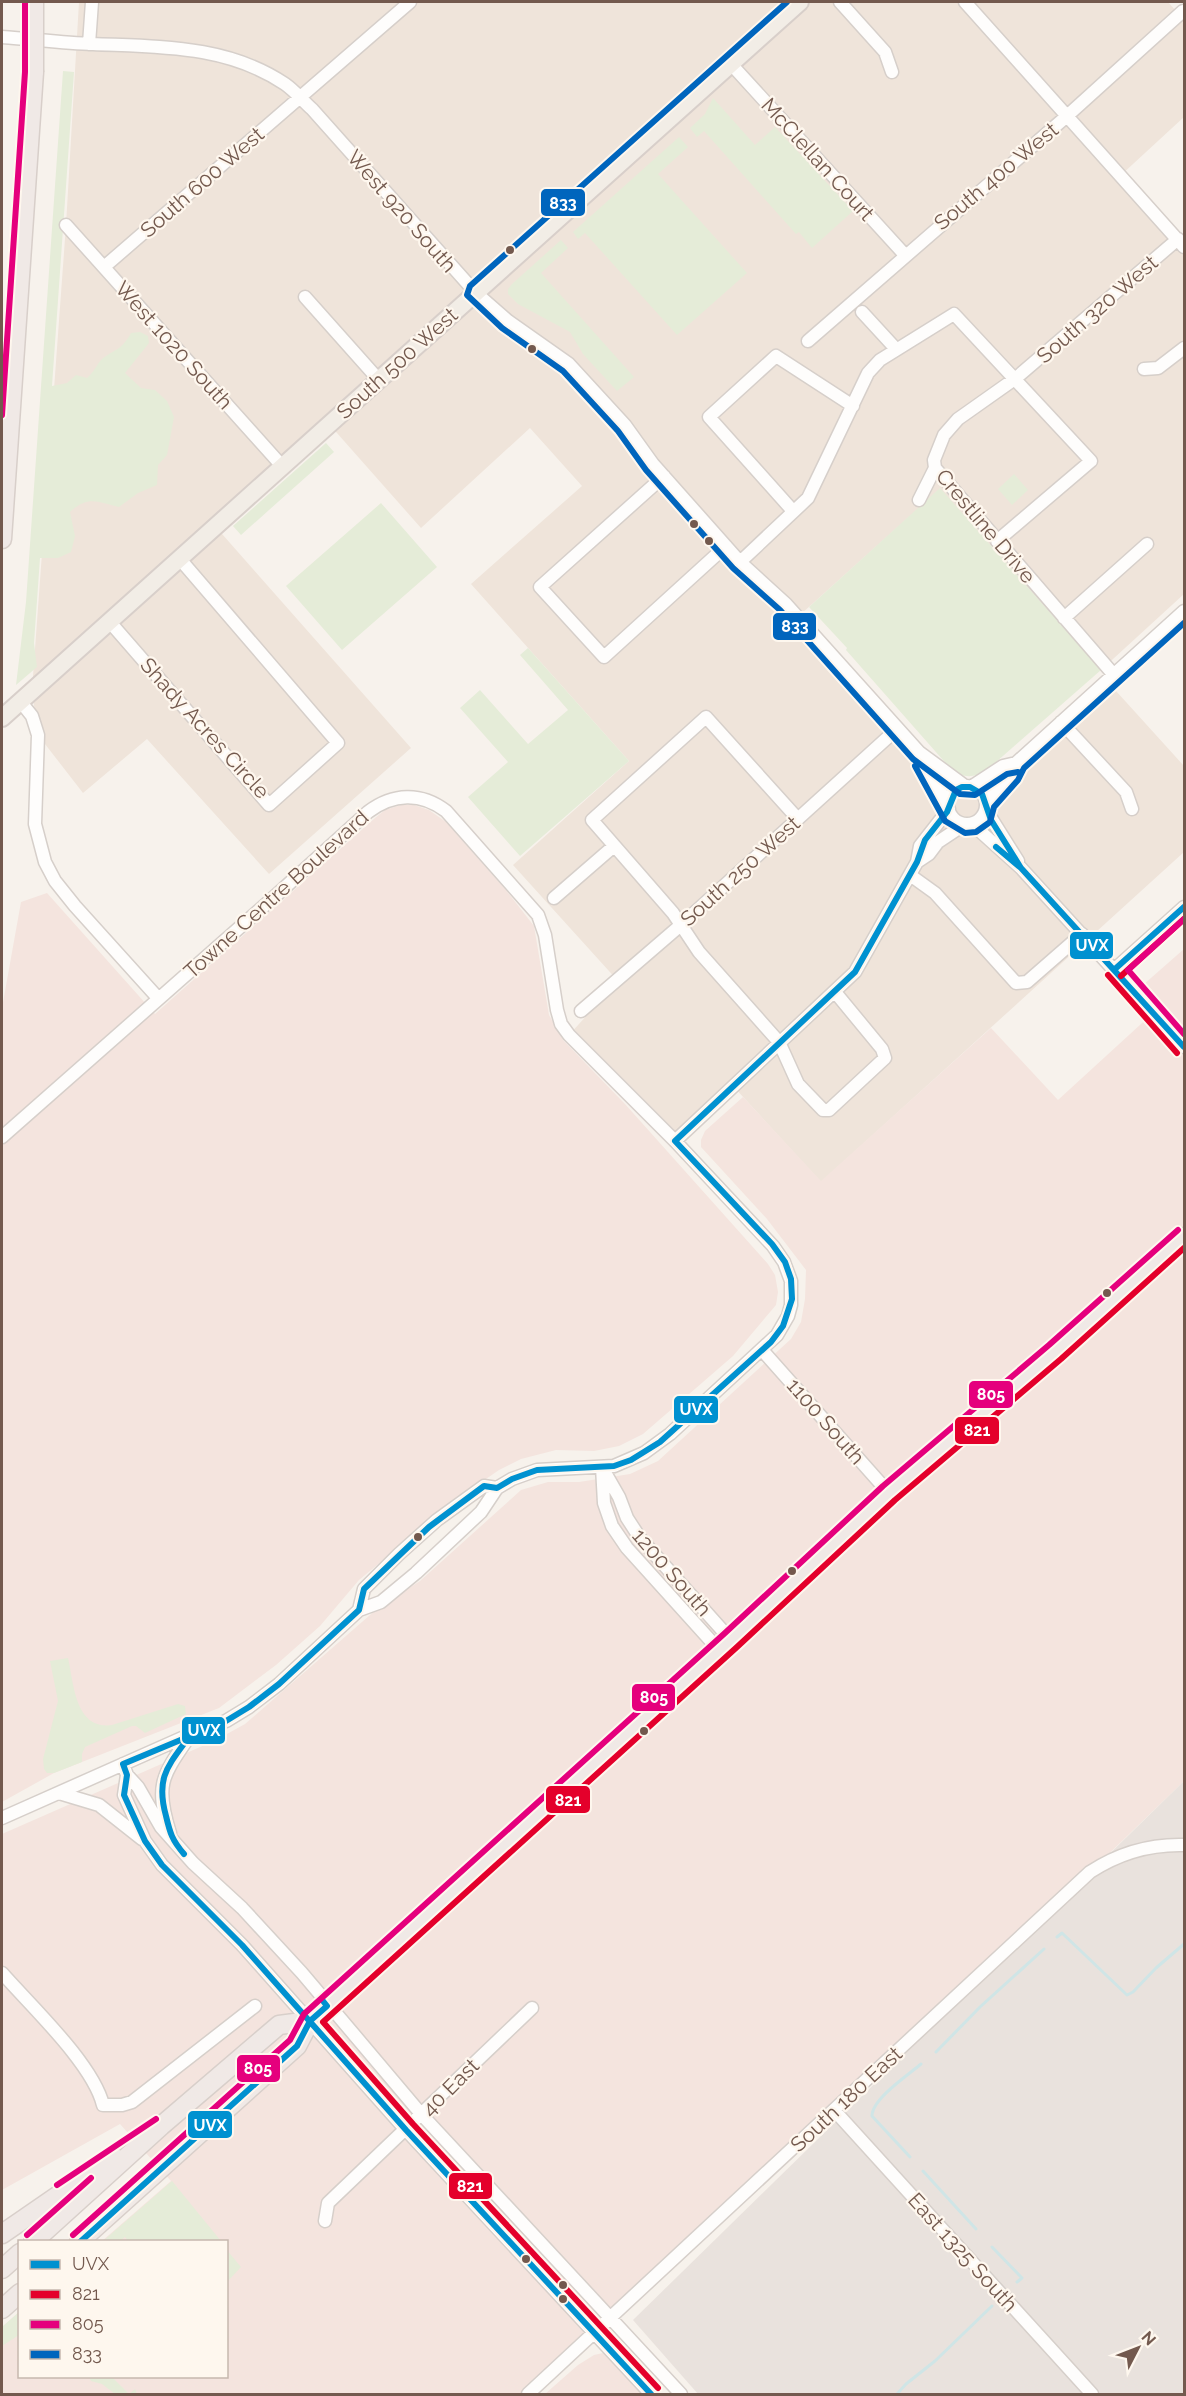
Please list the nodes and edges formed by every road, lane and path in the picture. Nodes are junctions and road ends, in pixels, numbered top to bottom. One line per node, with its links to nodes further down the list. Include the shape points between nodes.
1 (34, 2): 33 (highway, bridge, via 34,72)
2 (92, 2): 9 (street)
3 (410, 2): 12 (street, South 600 West)
4 (800, 2): 10 (main road, South 500 West)
5 (840, 2): 11 (street, via 885,52)
6 (965, 2): 13 (street)
7 (1183, 11): 13 (street, South 400 West)
8 (2, 37): 9 (street, West 920 South)
9 (89, 44): 12 (street, West 920 South, via 176,47 229,58 264,72)
10 (731, 64): 16 (street, McClellan Court); 18 (main road, South 500 West)
11 (892, 72)
12 (299, 97): 17 (street, South 600 West); 18 (street, West 920 South)
13 (1067, 116): 15 (street); 16 (street, South 400 West)
14 (66, 225): 17 (street, West 1020 South)
15 (1181, 243): 25 (street, South 320 West)
16 (904, 255): 21 (street, South 400 West)
17 (104, 267): 28 (street, West 1020 South)
18 (476, 293): 26 (main road, South 500 West); 30 (street, West 920 South, via 569,364 625,425)
19 (304, 297): 26 (street)
20 (862, 312): 23 (street)
21 (808, 341)
22 (1185, 348): 24 (street, via 1168,363)
23 (896, 349): 25 (street, via 954,314); 27 (street, via 868,373)
24 (1144, 369)
25 (1016, 378): 29 (street, Crestline Drive, via 958,419 944,435 934,460); 34 (street, via 1090,460)
26 (378, 379): 28 (main road, South 500 West)
27 (853, 406): 32 (street, via 812,491); 32 (street, via 776,356 710,417)
28 (282, 466): 37 (main road, South 500 West)
29 (935, 468): 31 (street); 34 (street, Crestline Drive)
30 (664, 476): 36 (street, West 920 South); 36 (street, via 540,587 604,657)
31 (919, 500)
32 (794, 511): 38 (street)
33 (2, 538)
34 (997, 541): 40 (street, Crestline Drive)
35 (1147, 544): 40 (street)
36 (726, 546): 38 (street, West 920 South)
37 (179, 558): 41 (main road, South 500 West); 41 (street, Shady Acres Circle, via 338,743 269,805)
38 (740, 562): 46 (street, West 920 South, via 786,604)
39 (1185, 611): 42 (street)
40 (1065, 618): 42 (street, Crestline Drive)
41 (109, 621): 43 (main road, South 500 West)
42 (1114, 675): 45 (street)
43 (20, 701): 44 (main road, South 500 West); 65 (street, via 32,716 38,735 35,824 49,872)
44 (2, 718)
45 (1061, 722): 48 (street); 52 (street, via 1126,792)
46 (897, 729): 47 (street, West 920 South); 53 (street, South 250 West)
47 (919, 752): 49 (street, West 920 South); 51 (street, West 920 South)
48 (1016, 763): 49 (street, via 1003,766); 50 (street)
49 (968, 787): 50 (street, via 981,792); 51 (street, via 954,792)
50 (986, 807): 54 (street, via 979,820); 57 (street)
51 (949, 808): 54 (street, via 957,822); 56 (street, via 920,846)
52 (1132, 809)
53 (798, 819): 55 (street, via 706,717 592,820); 61 (street, South 250 West)
54 (968, 824): 56 (street, via 938,842); 57 (street)
55 (614, 846): 59 (street); 61 (street)
56 (917, 862): 58 (street)
57 (1021, 868): 62 (street)
58 (910, 875): 62 (street, via 936,893 1016,983 1027,982); 64 (street, via 855,972)
59 (554, 898)
60 (1185, 908): 63 (street)
61 (682, 924): 66 (street, South 250 West); 67 (street, via 699,952)
62 (1082, 934): 63 (street)
63 (1115, 969): 68 (street)
64 (835, 992): 67 (street); 67 (street, via 886,1054 829,1110 819,1108 798,1084)
65 (159, 998): 69 (street, Towne Centre Boulevard); 70 (street, Towne Centre Boulevard, via 368,812 395,798 424,798 453,818 533,908 543,928 561,1024 618,1087)
66 (581, 1011)
67 (779, 1042): 70 (street)
68 (1185, 1047)
69 (2, 1137)
70 (675, 1141): 72 (street, Towne Centre Boulevard, via 773,1246 788,1270 793,1291 788,1316)
71 (1185, 1237): 75 (highway)
72 (762, 1350): 73 (street, Towne Centre Boulevard, via 653,1448 632,1460); 75 (street, 1100 South)
73 (602, 1467): 74 (street, Towne Centre Boulevard, via 537,1470); 77 (street, 1200 South, via 640,1538); 77 (street, 1200 South, via 604,1503 612,1526 627,1548)
74 (497, 1488): 76 (street, via 482,1512 423,1567 381,1602); 76 (street, Towne Centre Boulevard, via 484,1486 423,1533 364,1589)
75 (889, 1493): 77 (highway)
76 (359, 1610): 78 (street, Towne Centre Boulevard, via 258,1700 226,1721)
77 (725, 1645): 87 (highway)
78 (190, 1734): 79 (street, Towne Centre Boulevard); 82 (street, via 163,1779 160,1795)
79 (125, 1769): 80 (street, Towne Centre Boulevard); 82 (street); 83 (street, via 124,1795)
80 (59, 1793): 81 (street, Towne Centre Boulevard); 83 (street, via 99,1805)
81 (2, 1818)
82 (172, 1840): 87 (street, via 247,1914)
83 (145, 1841): 89 (street, via 178,1883 242,1945)
84 (1185, 1845): 90 (street, South 180 East, via 1139,1849 1090,1872)
85 (2, 1973): 86 (street, via 86,2068 103,2105 132,2102)
86 (255, 2006)
87 (327, 2006): 89 (highway); 91 (street)
88 (532, 2008): 91 (street, 40 East)
89 (310, 2021): 92 (highway, via 279,2025); 93 (street); 97 (highway, via 297,2046)
90 (834, 2110): 102 (street, South 180 East); 107 (street, East 1325 South)
91 (422, 2115): 93 (street, 40 East); 102 (street)
92 (161, 2126): 95 (highway); 96 (highway)
93 (406, 2130): 94 (street, 40 East, via 328,2202); 103 (street)
94 (325, 2221)
95 (2, 2234)
96 (34, 2240)
97 (80, 2240)
98 (18, 2255): 99 (highway)
99 (2, 2270)
100 (18, 2295): 101 (highway)
101 (2, 2309)
102 (609, 2320): 103 (street, South 180 East); 106 (street)
103 (594, 2333): 104 (street, South 180 East); 105 (street)
104 (528, 2394)
105 (651, 2394)
106 (681, 2394)
107 (1092, 2394)

